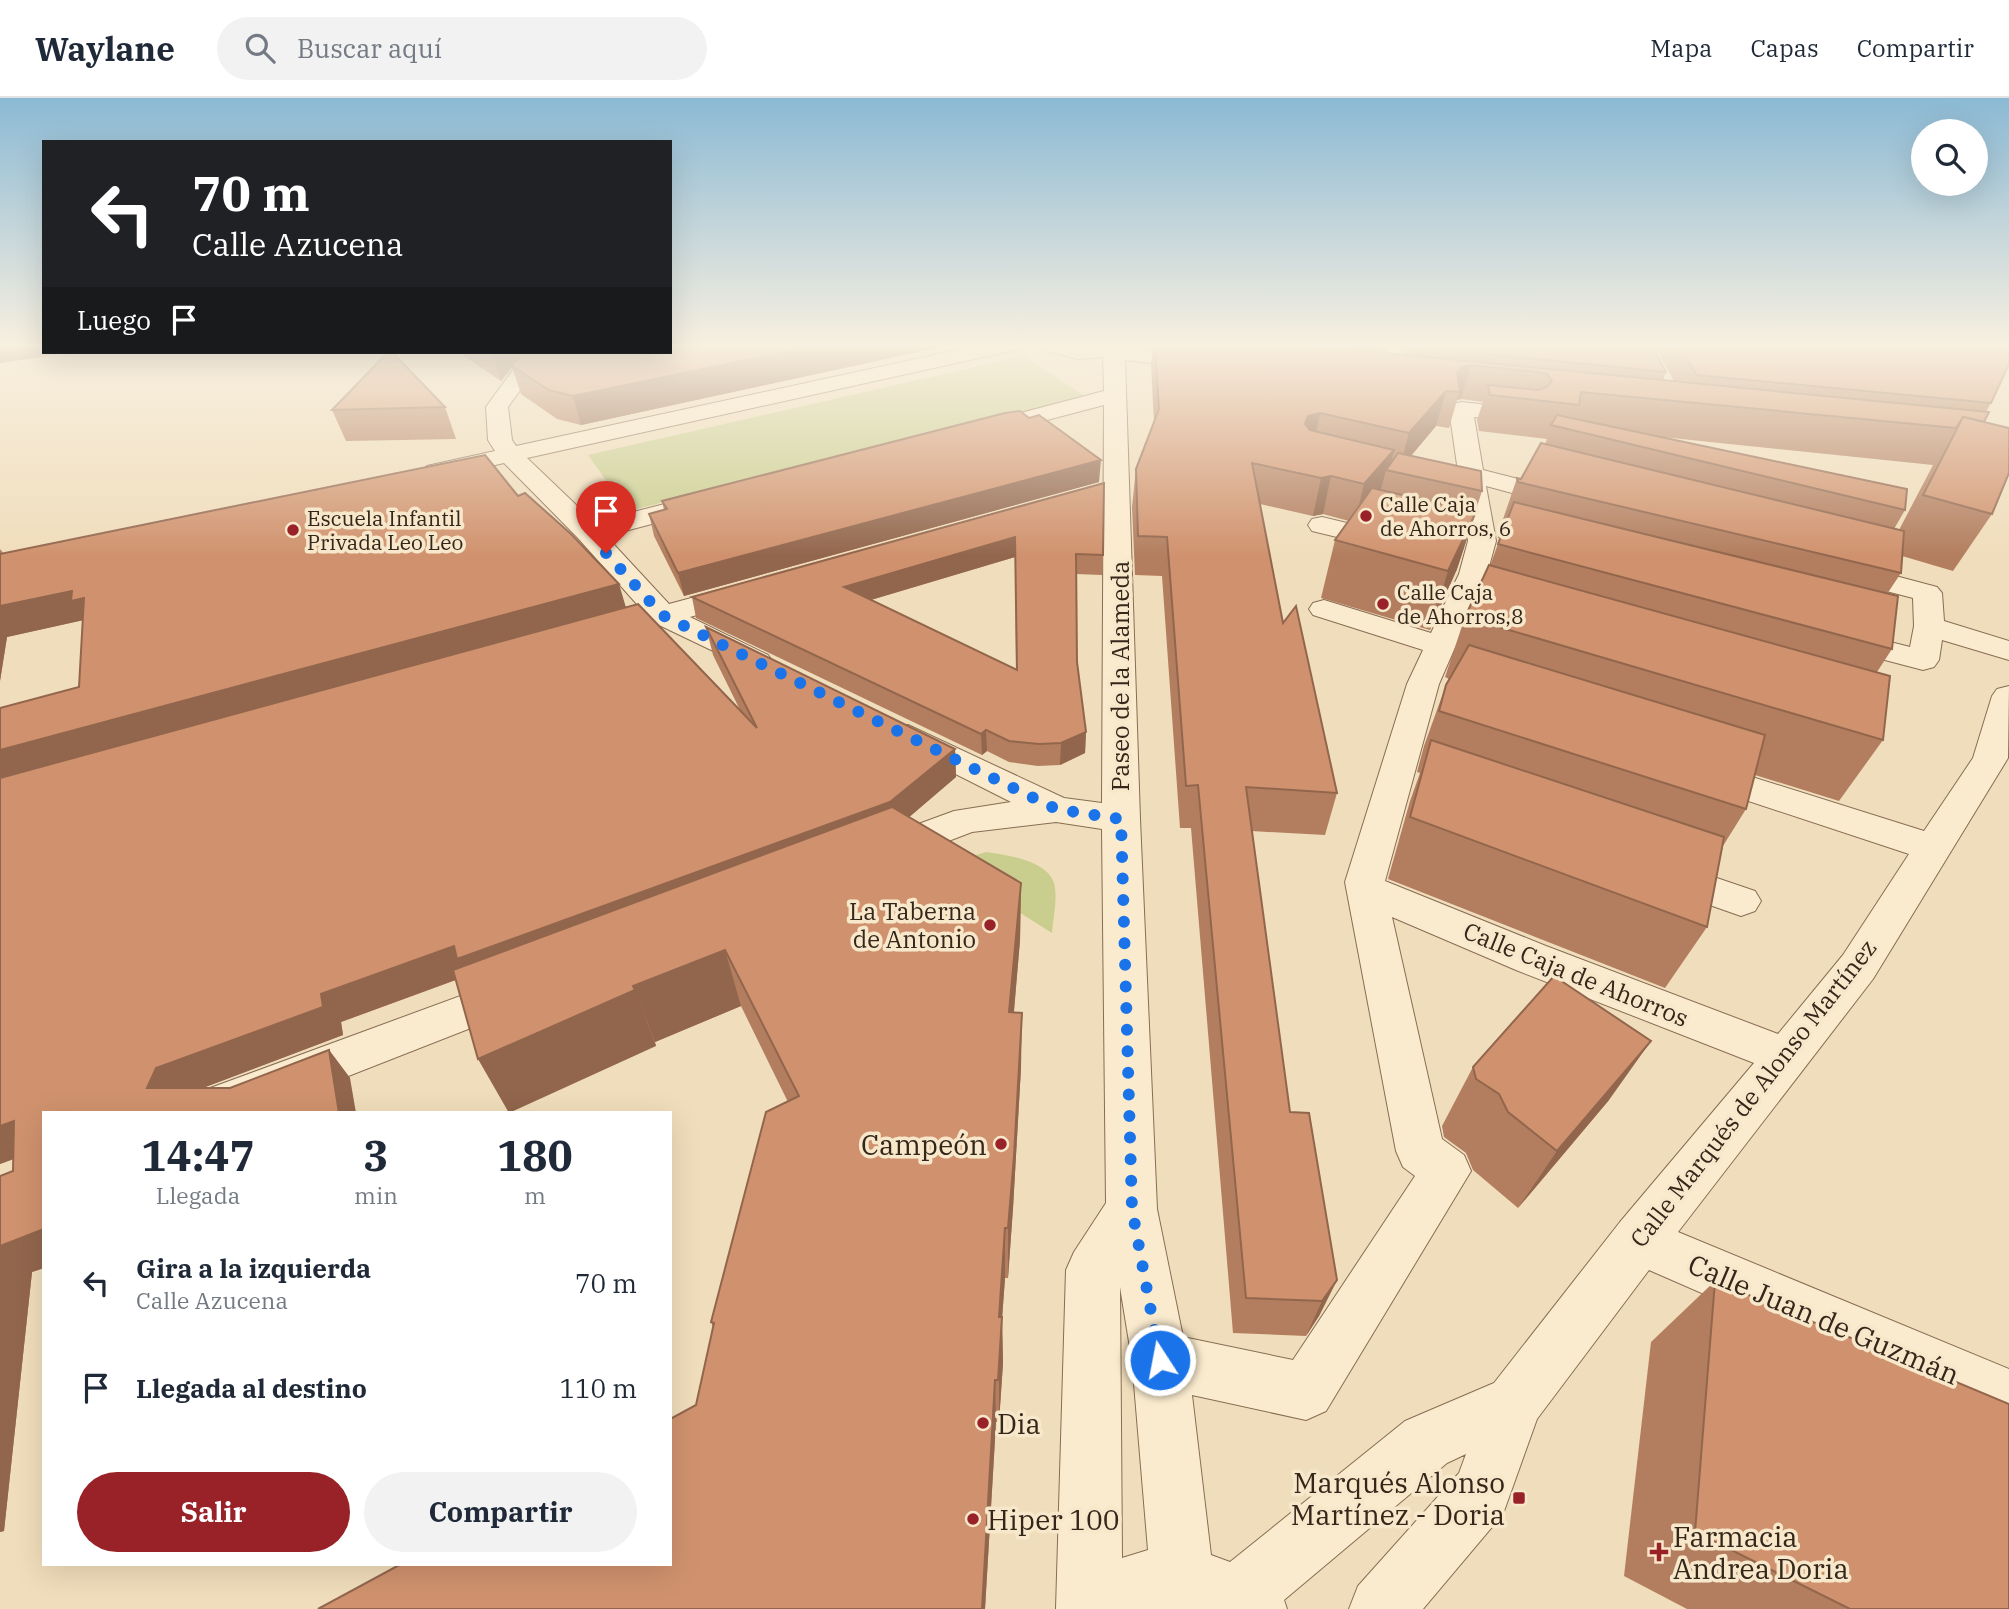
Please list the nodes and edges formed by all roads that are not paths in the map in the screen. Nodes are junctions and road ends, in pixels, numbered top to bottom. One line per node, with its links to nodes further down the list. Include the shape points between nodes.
1 (498, 415): 7 (street, via 500,440)
2 (694, 415): 7 (street)
3 (1040, 415): 6 (street)
4 (1114, 415): 32 (street, Paseo de la Alameda, via 1105,491)
5 (1461, 415): 9 (street)
6 (957, 436)
7 (510, 455): 8 (street); 13 (street)
8 (416, 475)
9 (1466, 489): 11 (street); 22 (street, via 1479,554 1470,612)
10 (718, 498): 13 (street)
11 (1592, 506)
12 (1322, 525): 14 (street)
13 (587, 532): 18 (street)
14 (1412, 547)
15 (1819, 565): 19 (street, via 1927,593)
16 (770, 585): 18 (street)
17 (1324, 609): 22 (street)
18 (662, 615): 21 (street); 24 (street)
19 (1928, 626): 20 (street, via 1923,660); 23 (street)
20 (1816, 632)
21 (570, 641)
22 (1438, 645): 29 (street, via 1436,688)
23 (2009, 651)
24 (785, 676)
25 (2009, 696): 27 (street, Calle Marqués de Alonso Martínez)
26 (884, 724): 31 (street)
27 (1999, 761): 33 (street, Calle Marqués de Alonso Martínez)
28 (1672, 764): 33 (street)
29 (1394, 780): 30 (street); 36 (street)
30 (1433, 794)
31 (1056, 809): 32 (street); 35 (street, via 967,820)
32 (1121, 819): 41 (street, Paseo de la Alameda)
33 (1933, 848): 39 (street, Calle Marqués de Alonso Martínez, via 1858,967)
34 (1626, 861): 37 (street)
35 (850, 865)
36 (1366, 889): 39 (street, Calle Caja de Ahorros); 43 (street, via 1420,1151 1446,1171 1306,1391)
37 (1741, 901)
38 (550, 980): 40 (street)
39 (1786, 1056): 42 (street, Calle Marqués de Alonso Martínez)
40 (205, 1111)
41 (1132, 1209): 43 (street, Paseo de la Alameda); 47 (street, via 1093,1269)
42 (1638, 1240): 44 (street, Calle Juan de Guzmán); 45 (street, Calle Marqués de Alonso Martínez)
43 (1160, 1360): 46 (street, Paseo de la Alameda)
44 (2009, 1398)
45 (1514, 1403): 46 (street, Calle Marqués de Alonso Martínez, via 1426,1442); 48 (street, Calle Marqués de Alonso Martínez, via 1482,1493)
46 (1225, 1595): 47 (street, via 1133,1584)
47 (1089, 1608)
48 (1381, 1609)

